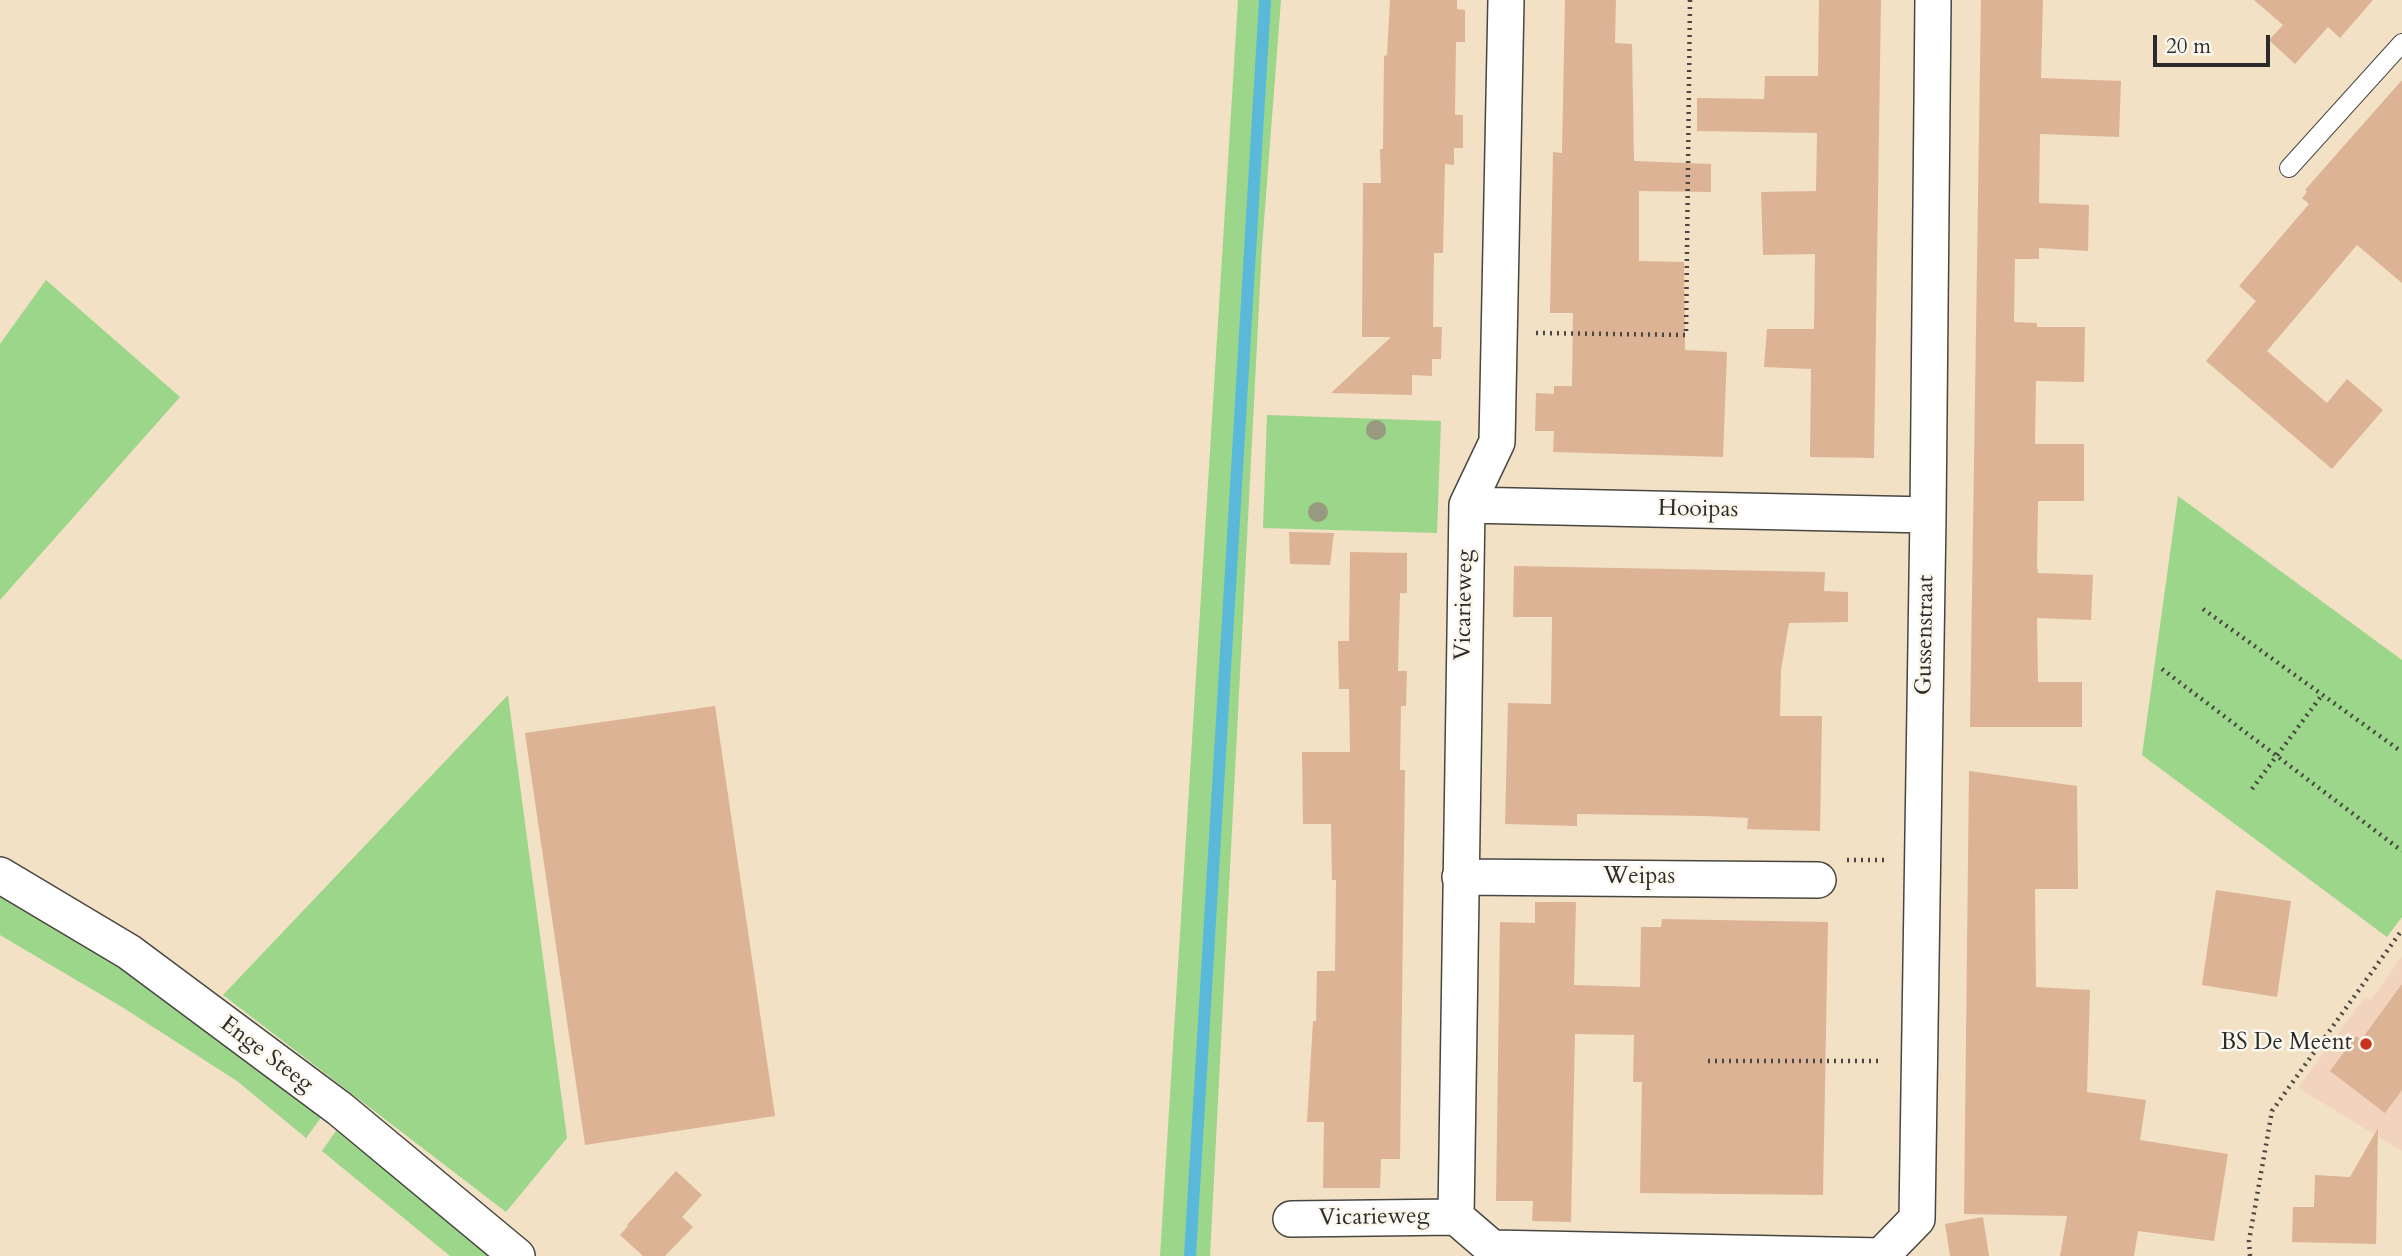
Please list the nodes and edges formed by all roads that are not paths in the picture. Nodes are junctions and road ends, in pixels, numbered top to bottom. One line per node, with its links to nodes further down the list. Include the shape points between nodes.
1 (1506, 0): 5 (street, Vicarieweg, via 1497,442)
2 (1933, 0): 6 (street, Gussenstraat)
3 (2402, 43): 4 (lane)
4 (2290, 168)
5 (1467, 505): 6 (street, Hooipas); 8 (street, Vicarieweg)
6 (1928, 515): 13 (street, Gussenstraat, via 1917,1219)
7 (0, 875): 12 (street, Enge Steeg, via 129,952 340,1109)
8 (1460, 877): 9 (street, Weipas); 10 (street, Vicarieweg)
9 (1818, 880)
10 (1456, 1217): 11 (street, Vicarieweg); 13 (street, Vicarieweg, via 1492,1248)
11 (1291, 1219)
12 (517, 1256)
13 (1881, 1256)

